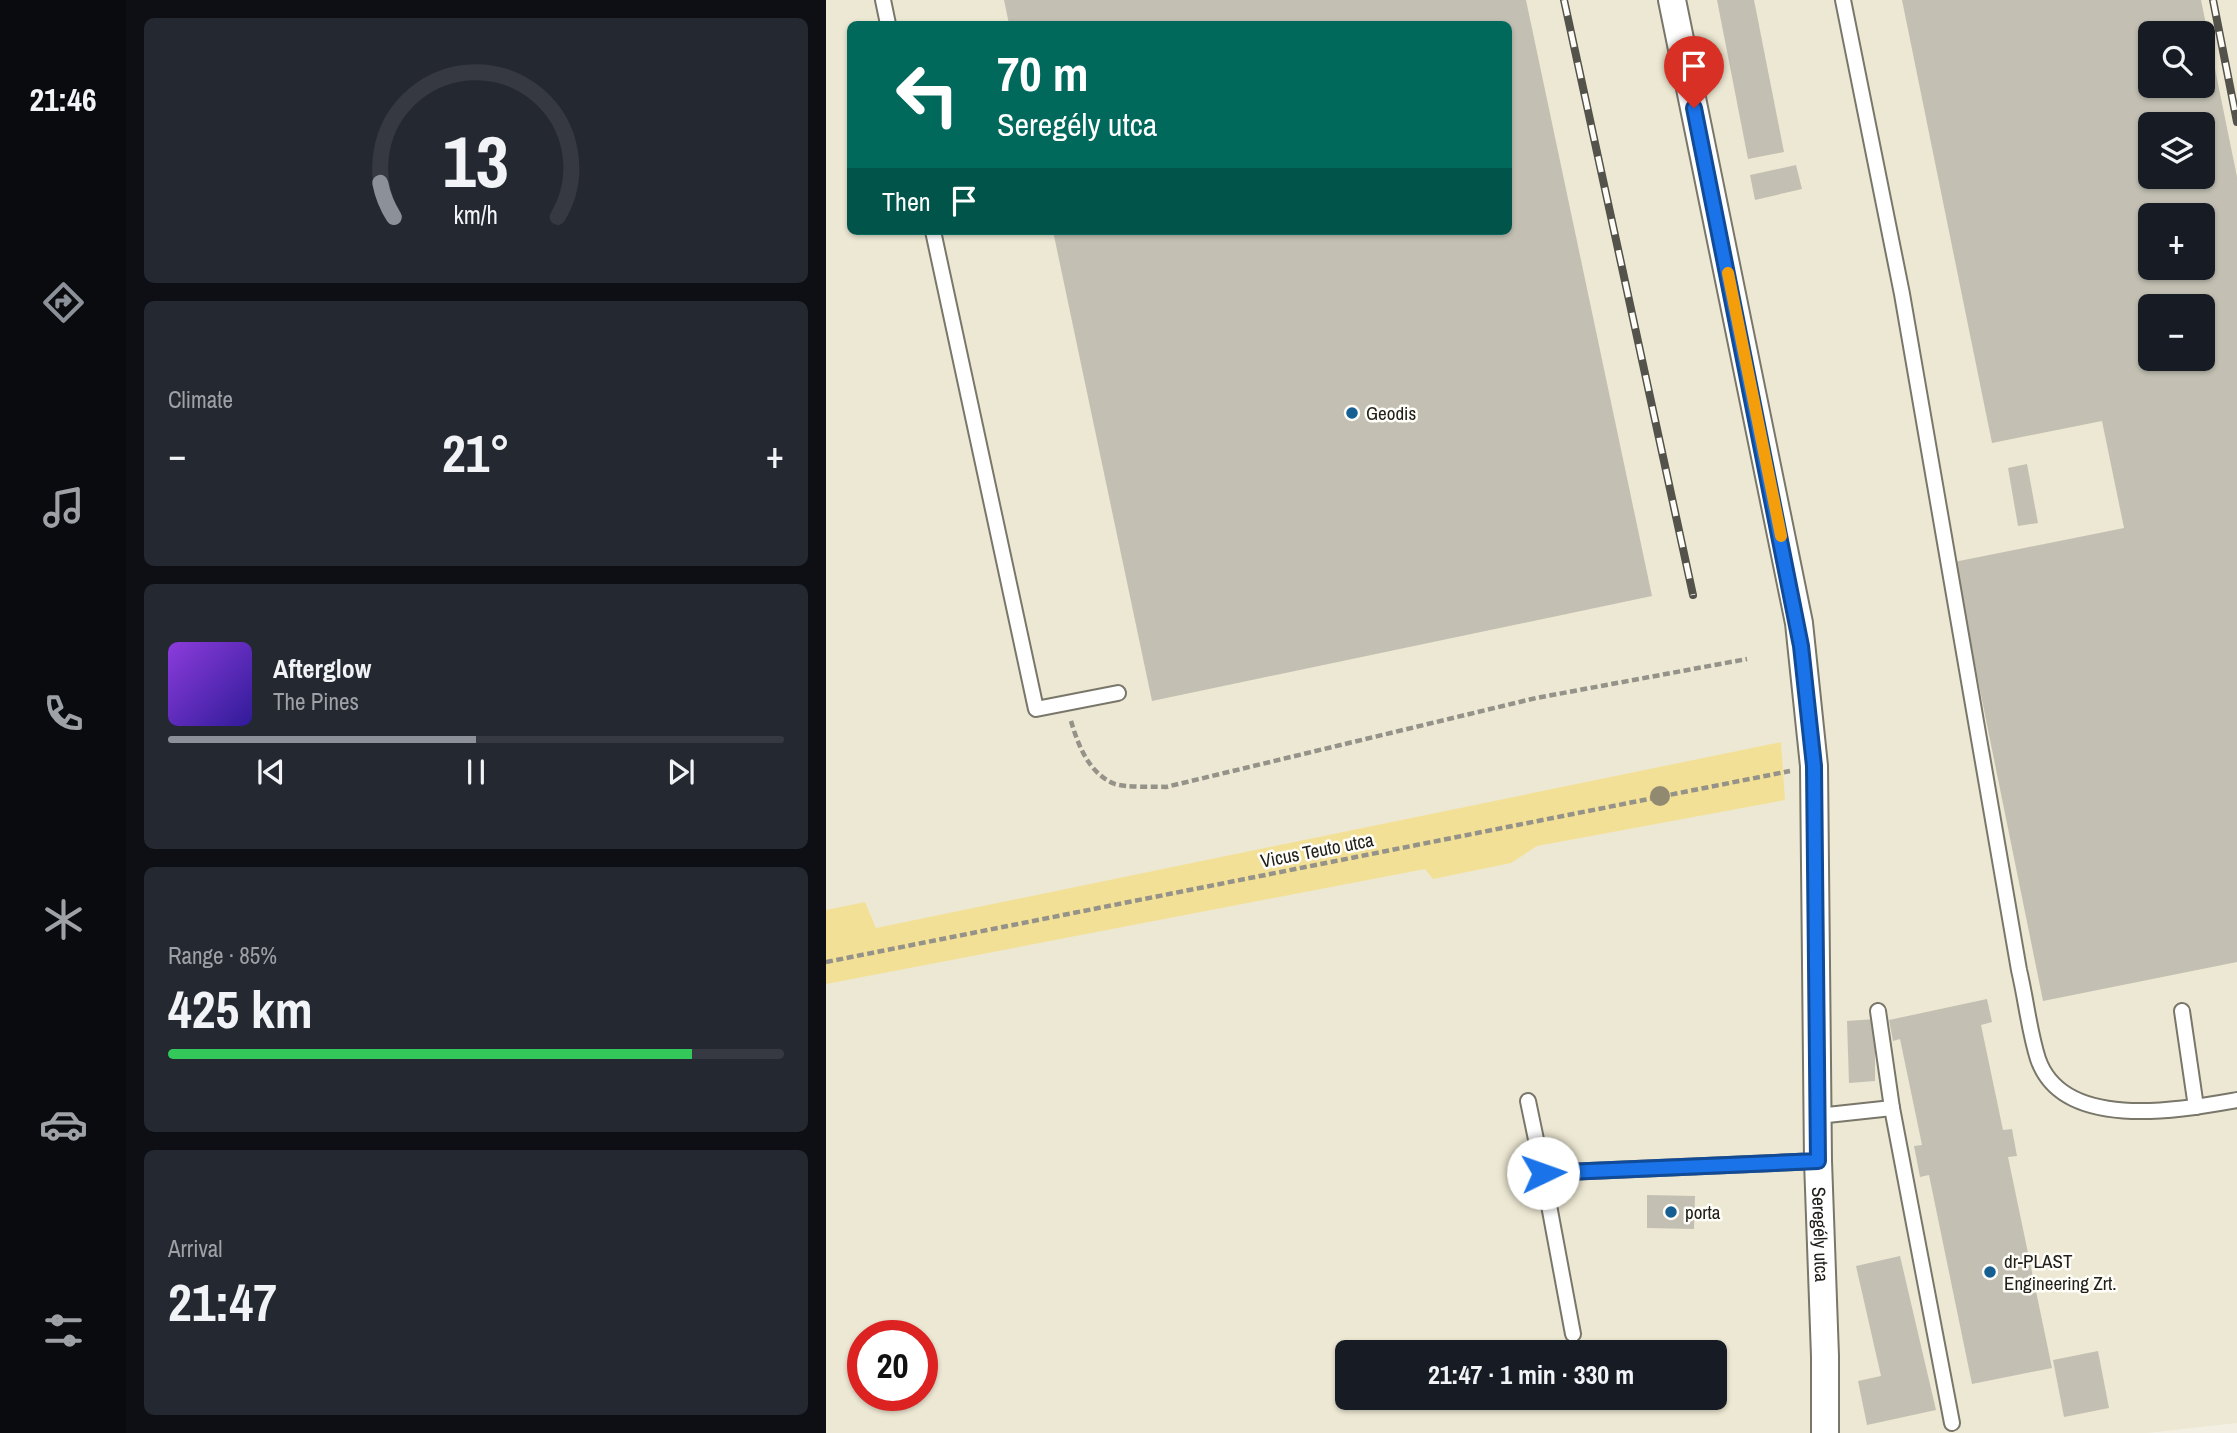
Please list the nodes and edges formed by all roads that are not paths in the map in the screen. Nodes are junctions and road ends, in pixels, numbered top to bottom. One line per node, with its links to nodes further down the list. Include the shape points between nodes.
1 (883, 0): 4 (lane)
2 (1672, 0): 13 (street, Seregély utca, via 1798,623 1814,766)
3 (1843, 0): 11 (lane, via 1902,294 2019,970 2039,1060 2048,1077 2087,1105 2115,1110)
4 (887, 21)
5 (934, 235): 6 (lane, via 1036,709)
6 (1118, 693)
7 (1878, 1011): 12 (lane)
8 (2182, 1011): 11 (lane)
9 (2237, 1100): 11 (lane)
10 (1528, 1101): 15 (lane)
11 (2196, 1107)
12 (1892, 1108): 13 (lane); 17 (lane)
13 (1818, 1116): 14 (street, Seregély utca)
14 (1818, 1161): 15 (lane); 18 (street, Seregély utca)
15 (1543, 1173): 16 (lane)
16 (1573, 1334)
17 (1952, 1423)
18 (1825, 1433)

